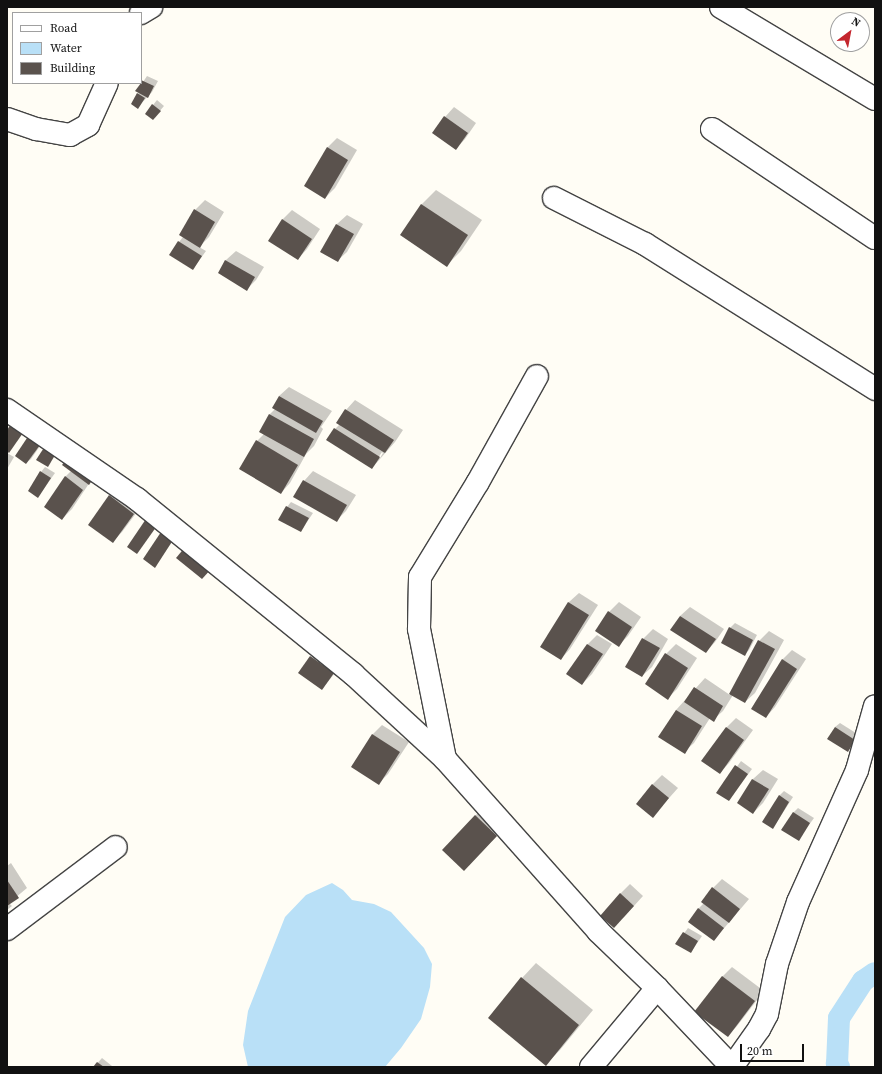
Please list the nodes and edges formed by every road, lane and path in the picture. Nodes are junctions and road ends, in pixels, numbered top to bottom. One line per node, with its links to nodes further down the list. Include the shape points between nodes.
1 (151, 7): 3 (street)
2 (721, 7): 5 (street)
3 (142, 12)
4 (107, 84): 6 (street, via 88,125 70,135 36,129)
5 (875, 99)
6 (7, 119)
7 (712, 129): 9 (street)
8 (554, 198): 11 (street, via 645,244)
9 (875, 238)
10 (537, 376): 14 (street, via 478,482 420,577 419,629)
11 (875, 389)
12 (7, 410): 14 (street, via 137,499 353,674)
13 (875, 706): 19 (street, via 856,770 798,902 777,964 767,1014)
14 (445, 759): 17 (street, via 598,931)
15 (116, 847): 16 (street)
16 (7, 929)
17 (657, 988): 18 (street); 19 (street)
18 (591, 1067)
19 (732, 1067)

